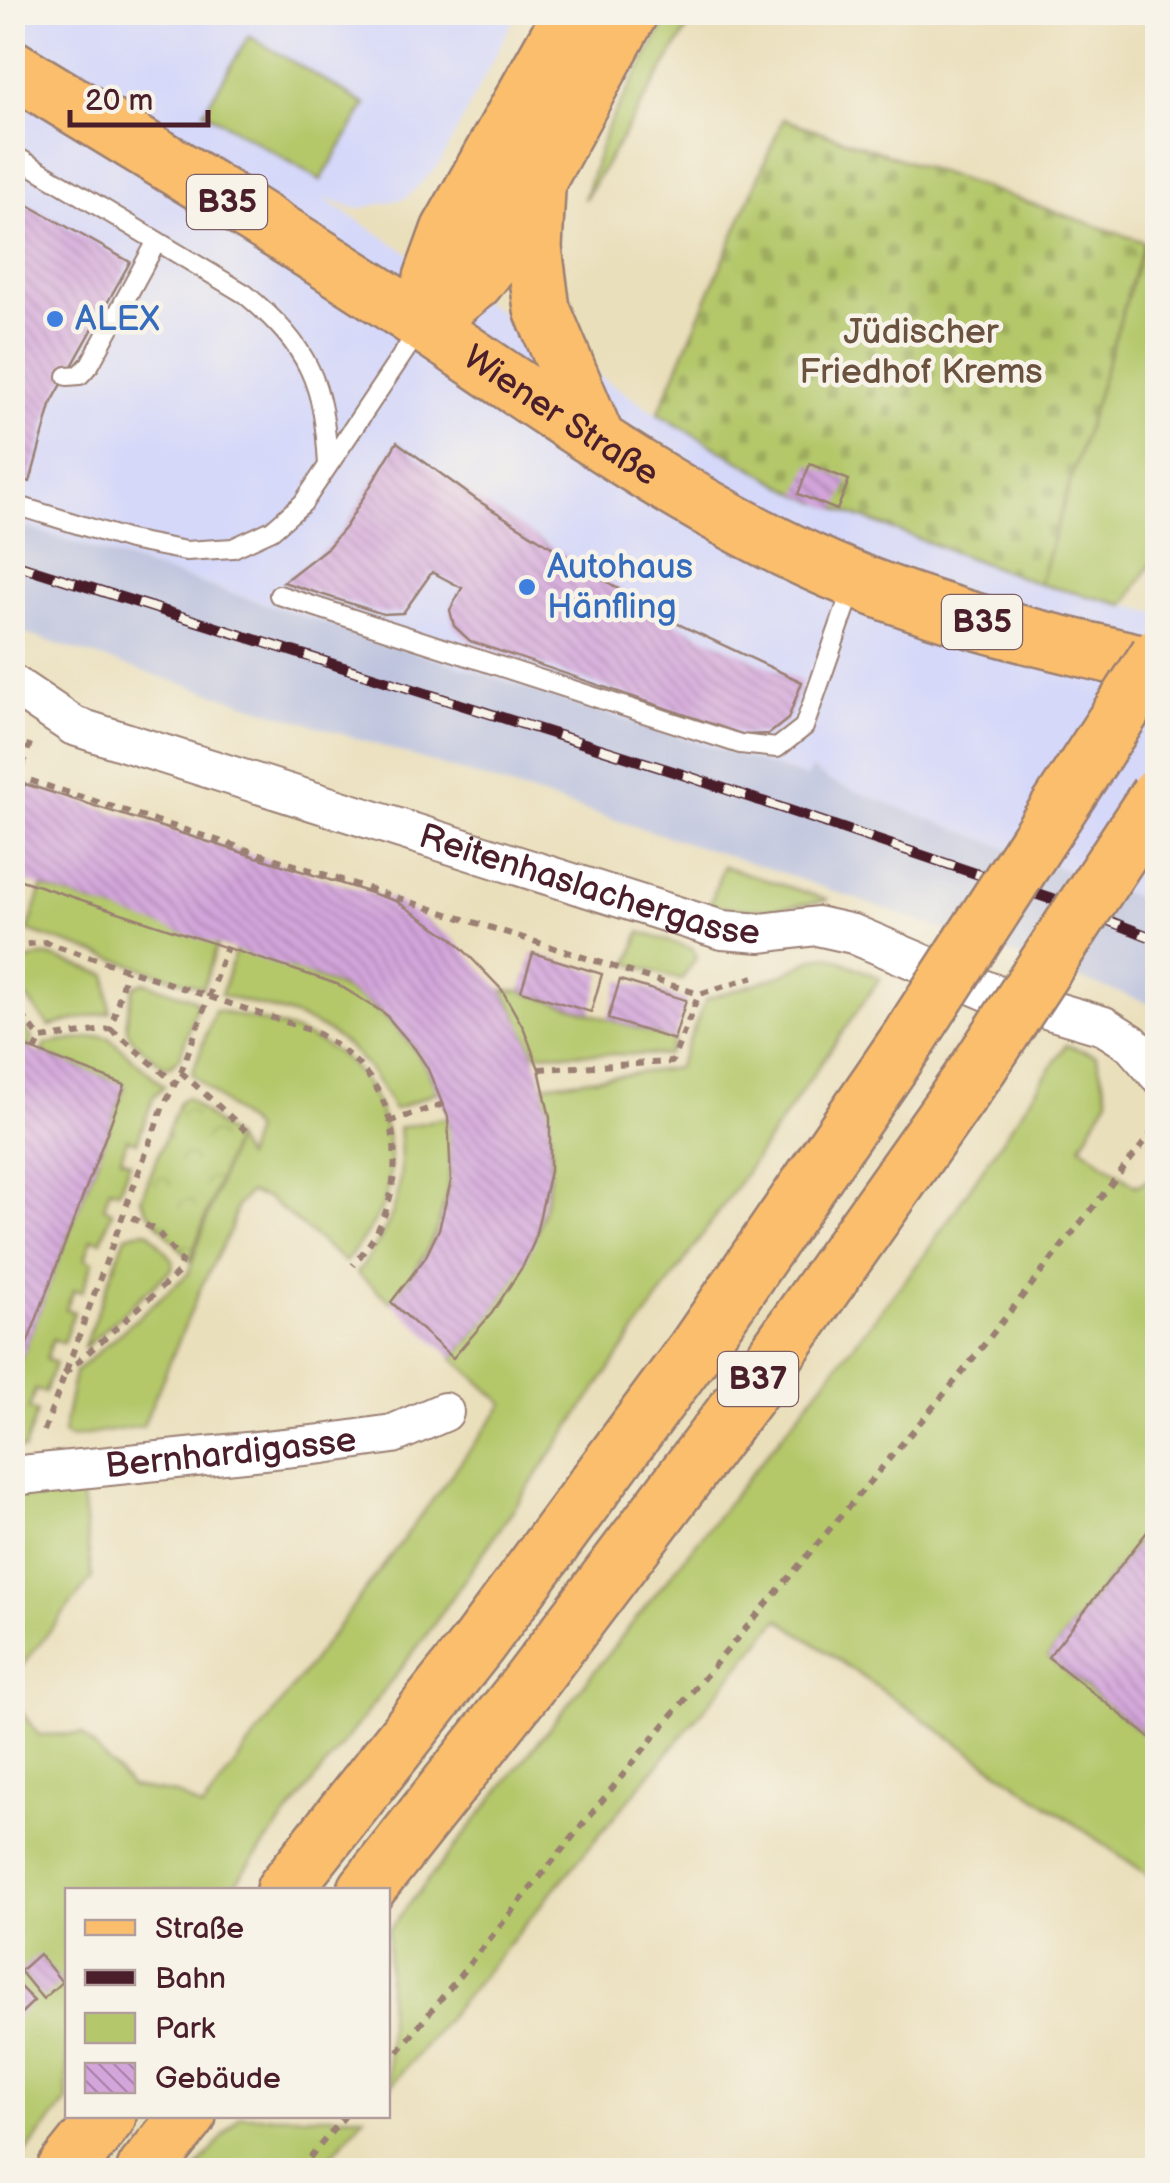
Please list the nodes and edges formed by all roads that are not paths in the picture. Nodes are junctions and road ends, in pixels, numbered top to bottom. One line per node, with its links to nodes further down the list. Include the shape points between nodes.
1 (572, 12): 7 (main road, via 449,232)
2 (630, 12): 5 (main road)
3 (12, 68): 7 (main road, Wiener Straße / B35)
4 (13, 157): 6 (lane)
5 (538, 182): 7 (main road, via 500,252); 9 (main road, via 534,248 542,309)
6 (156, 241): 8 (lane, via 90,364 80,375); 10 (lane, via 245,294 305,356 320,396)
7 (423, 324): 9 (main road, Wiener Straße / B35); 10 (lane)
8 (67, 376)
9 (596, 440): 12 (main road, Wiener Straße / B35, via 711,510)
10 (328, 466): 11 (lane, via 272,530 233,548 186,551 128,540)
11 (12, 504)
12 (856, 580): 13 (lane, via 804,727 778,748 740,744); 15 (main road, Wiener Straße / B35, via 1008,630)
13 (278, 595)
14 (1158, 656): 21 (main road, B37, bridge, via 908,1040 695,1350 478,1644)
15 (1158, 666)
16 (16, 694): 18 (street, Reitenhaslachergasse, via 74,726 722,930 817,926 853,934 992,993 1104,1026)
17 (1158, 795): 22 (main road, B37, bridge, via 979,1067 752,1386)
18 (1158, 1074)
19 (444, 1412): 20 (street, Bernhardigasse, via 394,1434)
20 (22, 1475)
21 (286, 1888)
22 (368, 1888)
23 (106, 2118): 25 (main road)
24 (186, 2118): 26 (main road)
25 (65, 2170)
26 (145, 2170)

